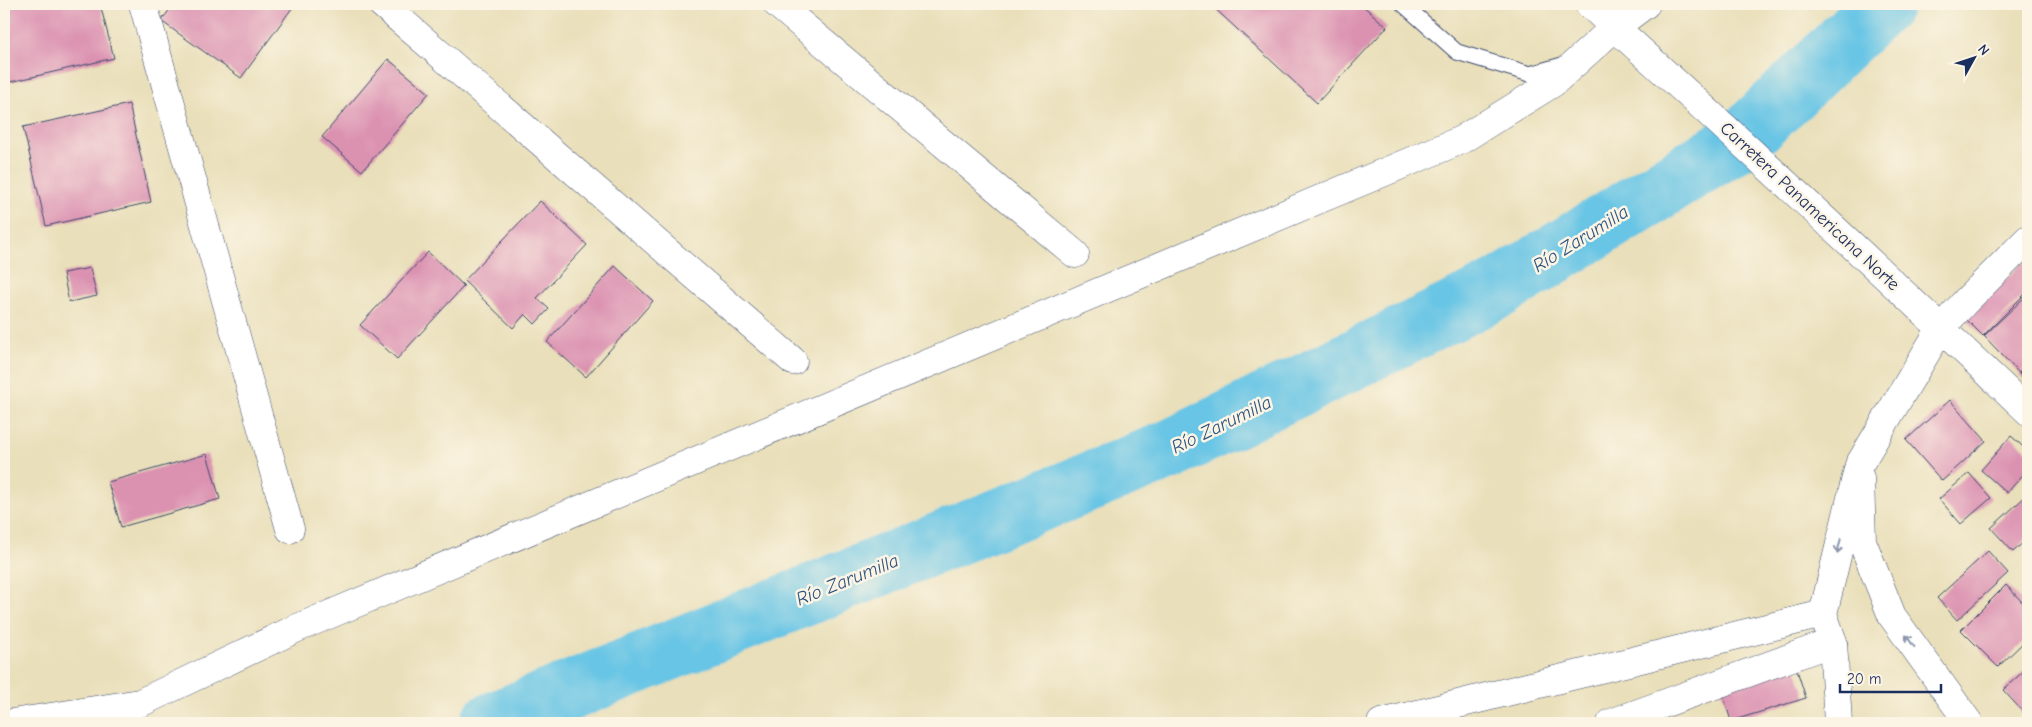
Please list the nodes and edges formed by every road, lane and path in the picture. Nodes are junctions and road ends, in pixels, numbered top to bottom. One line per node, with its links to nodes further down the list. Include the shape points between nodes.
1 (144, 4): 15 (street)
2 (382, 4): 12 (street)
3 (777, 4): 10 (street)
4 (1403, 4): 8 (lane, via 1457,52 1530,74)
5 (1589, 4): 7 (street, Carretera Panamericana Norte)
6 (1646, 4): 7 (street)
7 (1615, 27): 8 (street); 11 (street, Carretera Panamericana Norte)
8 (1578, 61): 18 (street, via 1553,82 1461,140 295,629 140,703)
9 (2028, 239): 11 (street)
10 (1075, 254)
11 (1941, 328): 13 (street, Carretera Panamericana Norte); 14 (street)
12 (793, 361)
13 (2028, 410)
14 (1859, 465): 16 (street, one-way to 16); 22 (street, one-way to 14, via 1892,616 1862,541)
15 (290, 529)
16 (1823, 614): 17 (street); 19 (street)
17 (1833, 642): 20 (street); 21 (street)
18 (12, 723)
19 (1381, 723)
20 (1611, 723)
21 (1838, 723)
22 (1969, 723)

